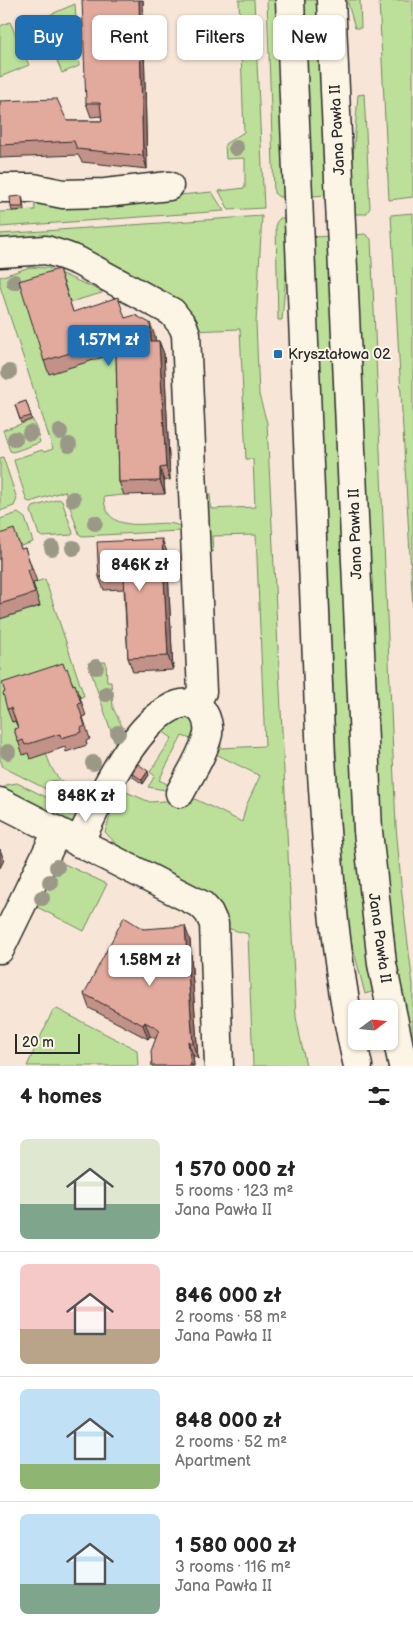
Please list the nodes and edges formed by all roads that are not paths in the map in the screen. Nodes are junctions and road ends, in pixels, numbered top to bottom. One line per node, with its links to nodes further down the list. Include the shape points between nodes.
1 (290, 0): 12 (main road, via 321,759 342,989)
2 (331, 0): 13 (main road, Jana Pawła II, via 368,831 382,964)
3 (169, 186): 4 (main road, via 63,194 33,188)
4 (0, 188)
5 (0, 253): 6 (main road, via 46,250 78,261 172,312 183,326 186,334 202,692)
6 (193, 704): 7 (main road, via 206,718 208,732); 9 (main road, via 187,702 172,707 140,735 96,810)
7 (180, 793)
8 (0, 802): 9 (main road)
9 (68, 838): 10 (main road); 11 (main road, via 154,879 207,909 212,918)
10 (0, 949)
11 (219, 1066)
12 (358, 1066)
13 (403, 1066)

